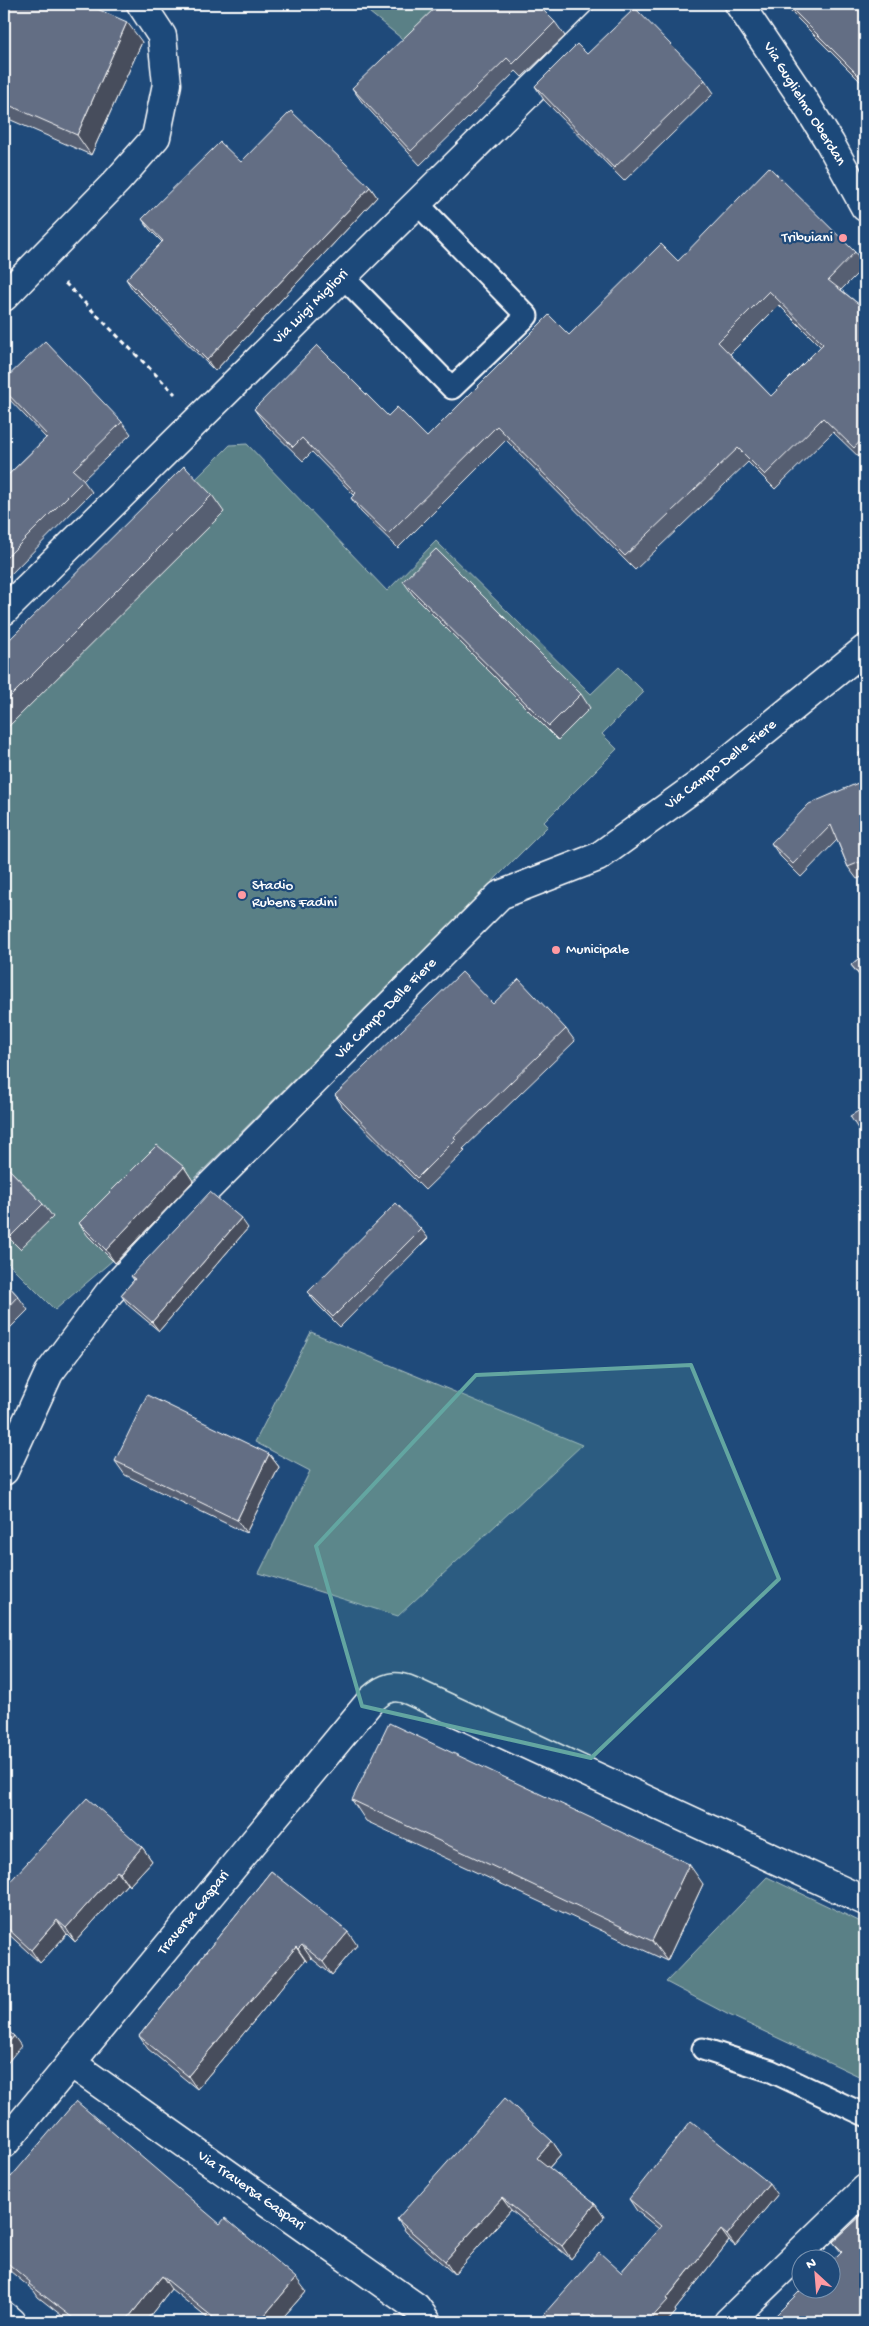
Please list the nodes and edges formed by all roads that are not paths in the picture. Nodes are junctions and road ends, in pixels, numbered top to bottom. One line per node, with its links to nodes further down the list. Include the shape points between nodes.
1 (141, 4): 7 (street, via 162,36 167,84 156,137)
2 (619, 4): 4 (street, Via Luigi Migliori)
3 (738, 4): 5 (street, Via Guglielmo Oberdan, via 801,96)
4 (417, 203): 6 (street, Via Luigi Migliori); 6 (lane, via 527,316 452,388)
5 (865, 207)
6 (343, 277): 8 (street, Via Luigi Migliori)
7 (4, 298)
8 (4, 611)
9 (865, 649): 10 (street, Via Campo Delle Fiere, via 698,785 598,857 500,895 192,1204 109,1293 49,1373)
10 (4, 1471)
11 (865, 1901): 13 (street, Traversa Gaspari, via 411,1690 390,1687 381,1691 360,1714)
12 (703, 2049): 14 (lane, via 771,2071)
13 (71, 2063): 15 (street, Traversa Gaspari); 19 (street, Via Traversa Gaspari, via 416,2308)
14 (865, 2115)
15 (4, 2144)
16 (865, 2189): 20 (street)
17 (4, 2316): 18 (street)
18 (11, 2322)
19 (427, 2322)
20 (728, 2322)

